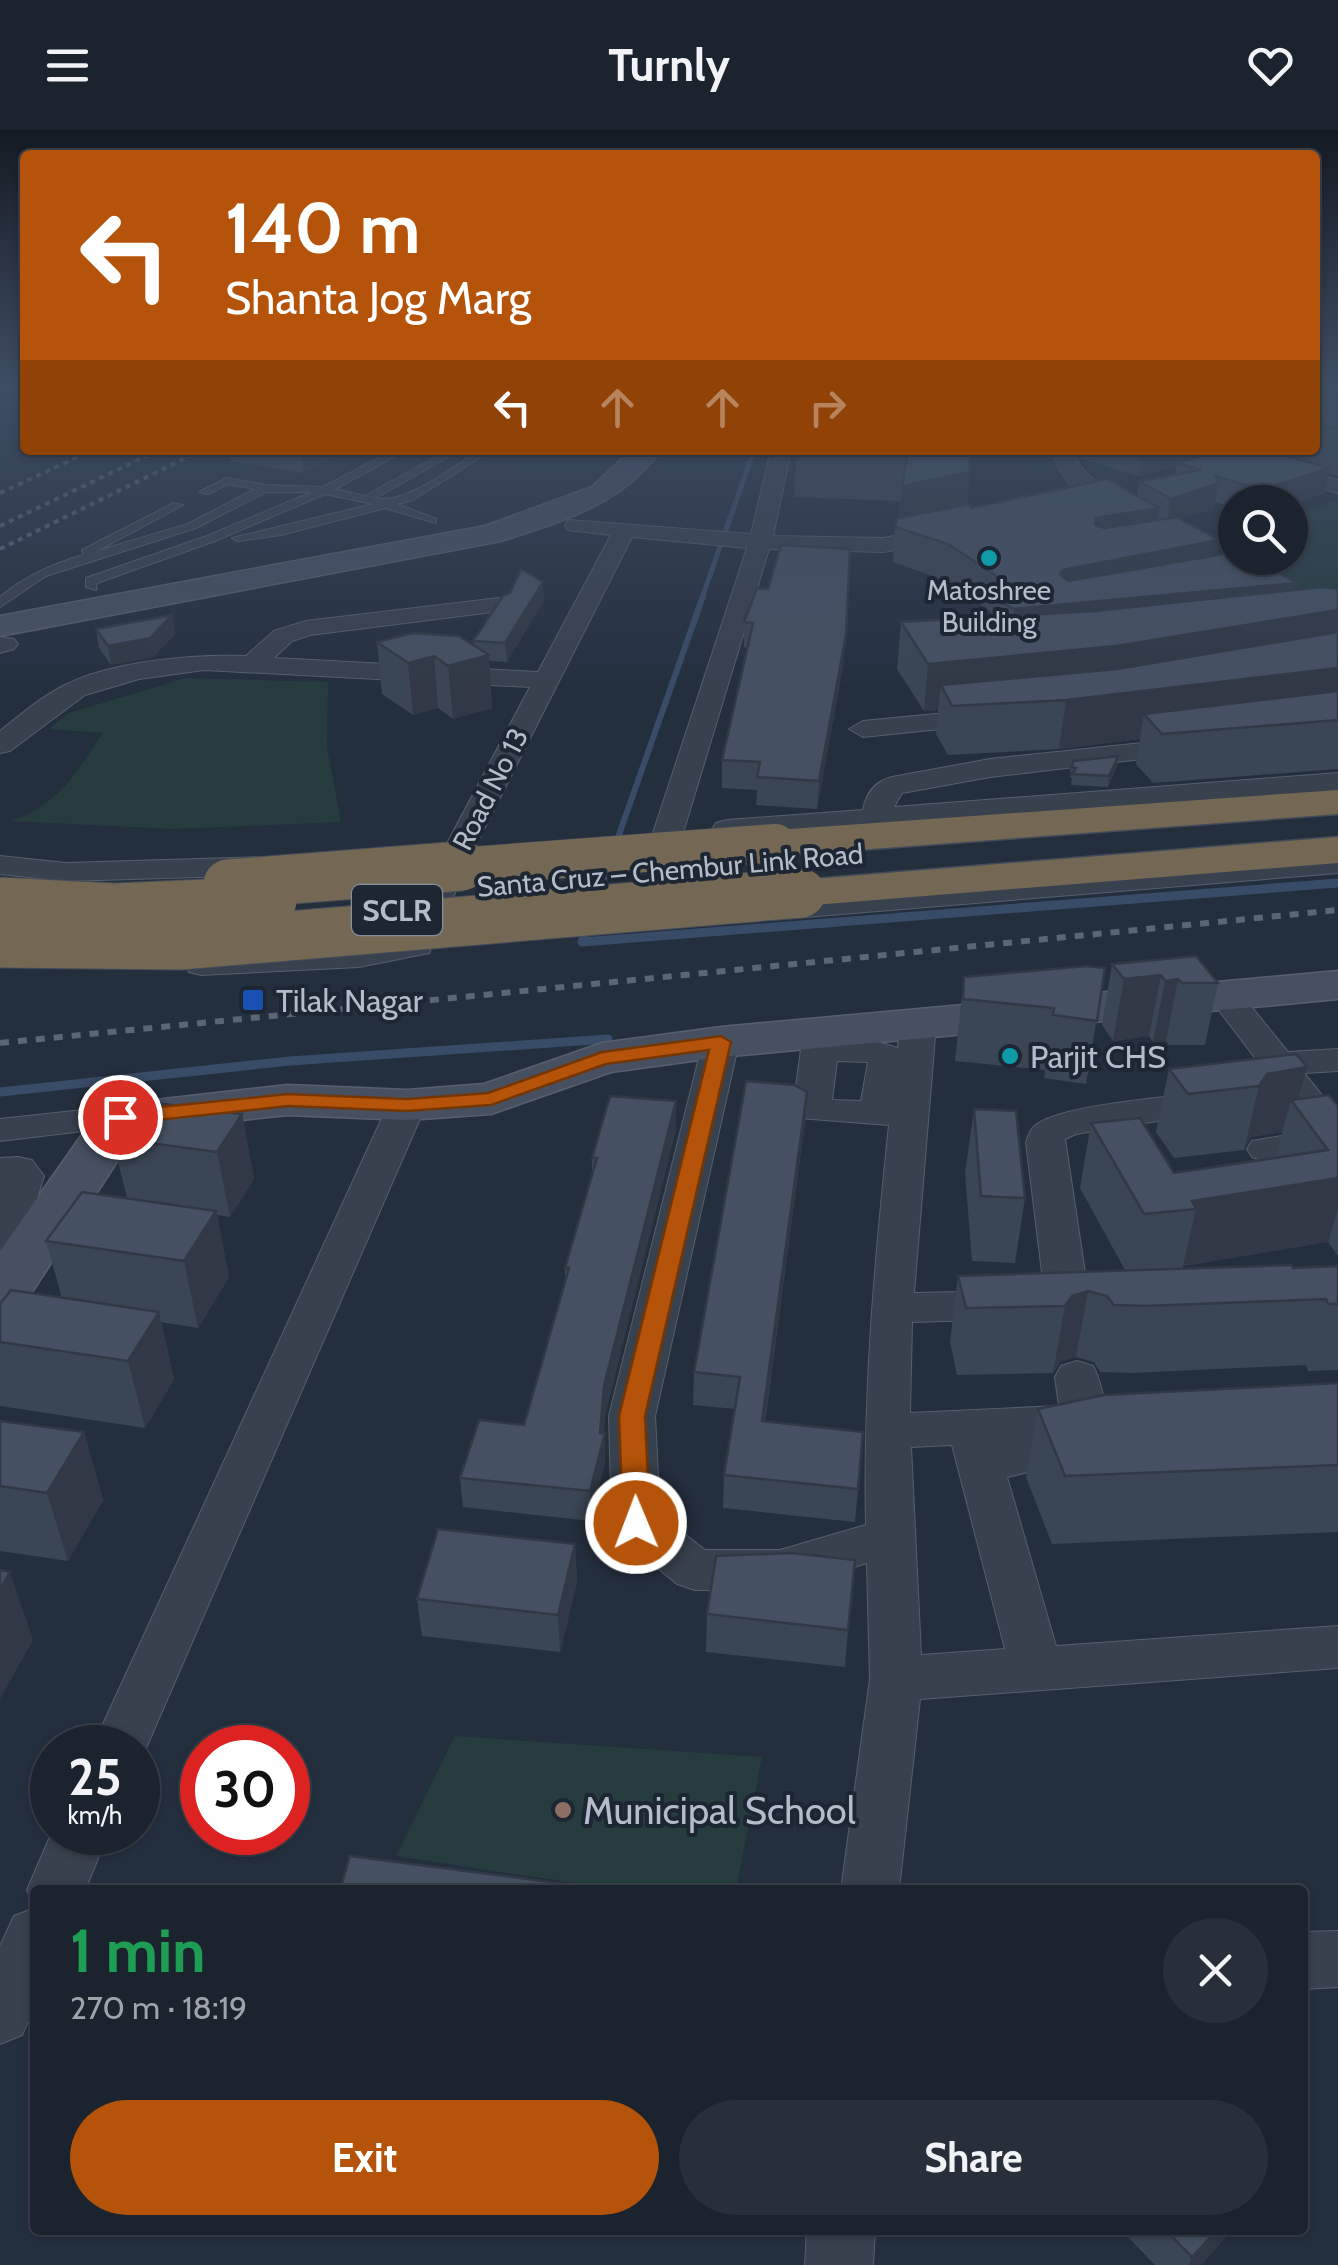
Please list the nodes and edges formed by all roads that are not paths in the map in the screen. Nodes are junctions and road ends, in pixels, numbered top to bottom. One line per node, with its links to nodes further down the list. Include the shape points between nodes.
1 (213, 488): 13 (lane)
2 (261, 488): 27 (lane, via 226,512)
3 (269, 488): 14 (lane)
4 (335, 488): 14 (lane)
5 (366, 488): 16 (lane)
6 (388, 488): 18 (lane)
7 (426, 488): 19 (lane)
8 (546, 488): 21 (street)
9 (556, 488): 31 (street, via 531,510 493,522 231,575)
10 (608, 488): 15 (street)
11 (771, 488): 26 (street)
12 (1086, 488): 17 (street)
13 (204, 492)
14 (326, 493): 16 (lane); 25 (lane)
15 (602, 493): 22 (street, via 596,513); 31 (street, via 490,534 181,589)
16 (353, 495): 18 (lane)
17 (1096, 497)
18 (369, 498): 19 (lane)
19 (388, 504): 21 (lane); 25 (lane, via 281,532)
20 (178, 505): 27 (lane, via 93,546)
21 (432, 521): 27 (street)
22 (576, 525): 23 (street); 31 (street, via 452,558)
23 (624, 531): 26 (street); 33 (street, Road No 13)
24 (960, 531): 26 (street, via 904,534 884,545)
25 (214, 540): 27 (lane, via 90,581)
26 (754, 542): 42 (street)
27 (84, 573): 29 (street)
28 (0, 594): 29 (lane)
29 (5, 598)
30 (499, 605): 32 (street, via 306,628 283,636)
31 (1, 636)
32 (254, 663): 33 (street); 36 (street, via 204,662 76,689)
33 (546, 680): 45 (street, Road No 13)
34 (1014, 714): 35 (street)
35 (863, 730)
36 (4, 738)
37 (1223, 742): 41 (street, via 892,786 880,798)
38 (1338, 782): 41 (street)
39 (1338, 802): 48 (highway)
40 (1338, 812): 48 (highway, Santa Cruz – Chembur Link Road / SCLR)
41 (877, 819): 42 (street)
42 (668, 833): 46 (street, via 668,918)
43 (1338, 834): 48 (highway, Santa Cruz – Chembur Link Road / SCLR)
44 (1338, 850): 48 (highway)
45 (458, 851): 47 (street, via 313,864 66,872); 53 (street, Road No 13, via 417,946 264,963)
46 (1338, 864)
47 (0, 865)
48 (788, 868): 49 (highway, bridge, via 181,887); 50 (highway, Santa Cruz – Chembur Link Road / SCLR, bridge, via 115,908); 51 (highway, Santa Cruz – Chembur Link Road / SCLR, via 282,917 107,925); 52 (highway, bridge, via 180,945)
49 (0, 882)
50 (0, 902)
51 (0, 920)
52 (0, 942)
53 (0, 964)
54 (1338, 985): 55 (street)
55 (1225, 996): 56 (street); 59 (street)
56 (918, 1024): 57 (street); 61 (street)
57 (820, 1041): 58 (street); 61 (street, via 886,1056); 61 (street, via 812,1110)
58 (721, 1042): 60 (street, via 602,1058 491,1099); 72 (street, via 632,1416 636,1523 695,1570 780,1570)
59 (1304, 1068): 63 (street); 69 (street, via 1048,1133 1068,1308)
60 (407, 1105): 62 (street, via 288,1100); 76 (street)
61 (892, 1116): 69 (street)
62 (120, 1117): 64 (street); 66 (street)
63 (1336, 1127): 65 (street)
64 (0, 1130)
65 (1266, 1149)
66 (26, 1193): 67 (street); 68 (street)
67 (0, 1250)
68 (0, 1295)
69 (891, 1308): 70 (street)
70 (886, 1431): 71 (street); 72 (street)
71 (975, 1446): 71 (street, via 1090,1442 1133,1429 1080,1399); 74 (street)
72 (893, 1536): 75 (street)
73 (1338, 1647): 74 (street)
74 (1036, 1669): 75 (street)
75 (896, 1679): 79 (street)
76 (130, 1725)
77 (72, 1855): 78 (street)
78 (58, 1885)
79 (871, 1885)
80 (30, 1947): 83 (street)
81 (1338, 1960): 82 (street)
82 (1308, 1961)
83 (0, 2014)
84 (841, 2235): 85 (street)
85 (839, 2265)

